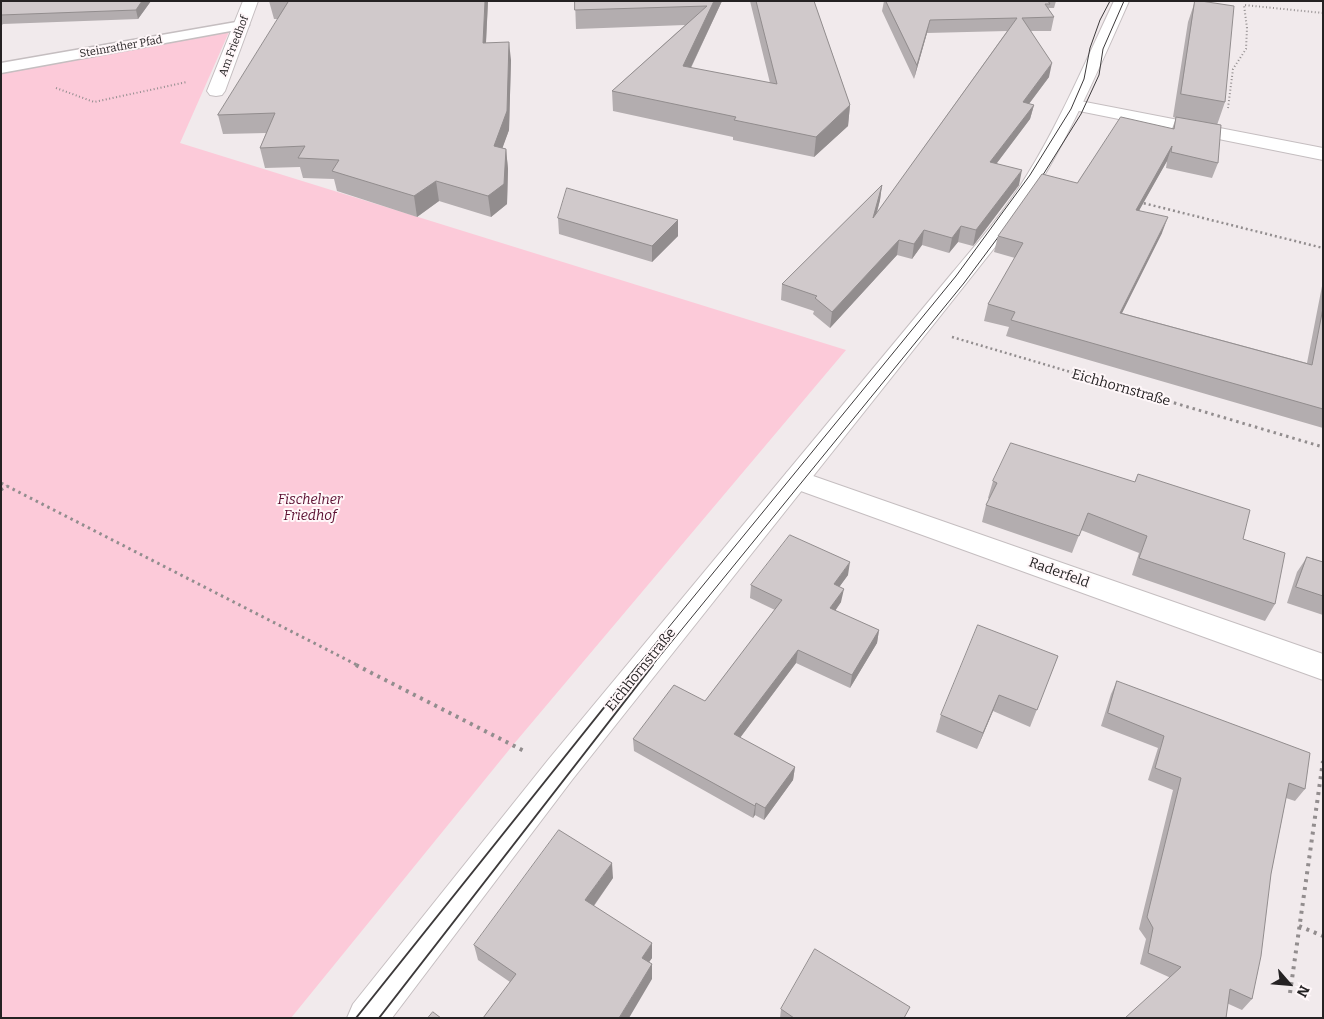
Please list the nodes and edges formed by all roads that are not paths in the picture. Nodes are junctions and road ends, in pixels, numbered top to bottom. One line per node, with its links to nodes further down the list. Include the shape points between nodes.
1 (251, 1): 3 (street, Am Friedhof)
2 (1122, 1): 6 (street, Eichhornstraße)
3 (242, 25): 4 (lane, Steinrather Pfad); 5 (street, Am Friedhof)
4 (1, 68)
5 (216, 91)
6 (1074, 106): 7 (street); 8 (street, Eichhornstraße, via 1017,204)
7 (1323, 154)
8 (796, 479): 9 (street, Raderfeld); 10 (street, Eichhornstraße, via 560,770)
9 (1323, 667)
10 (367, 1018)

